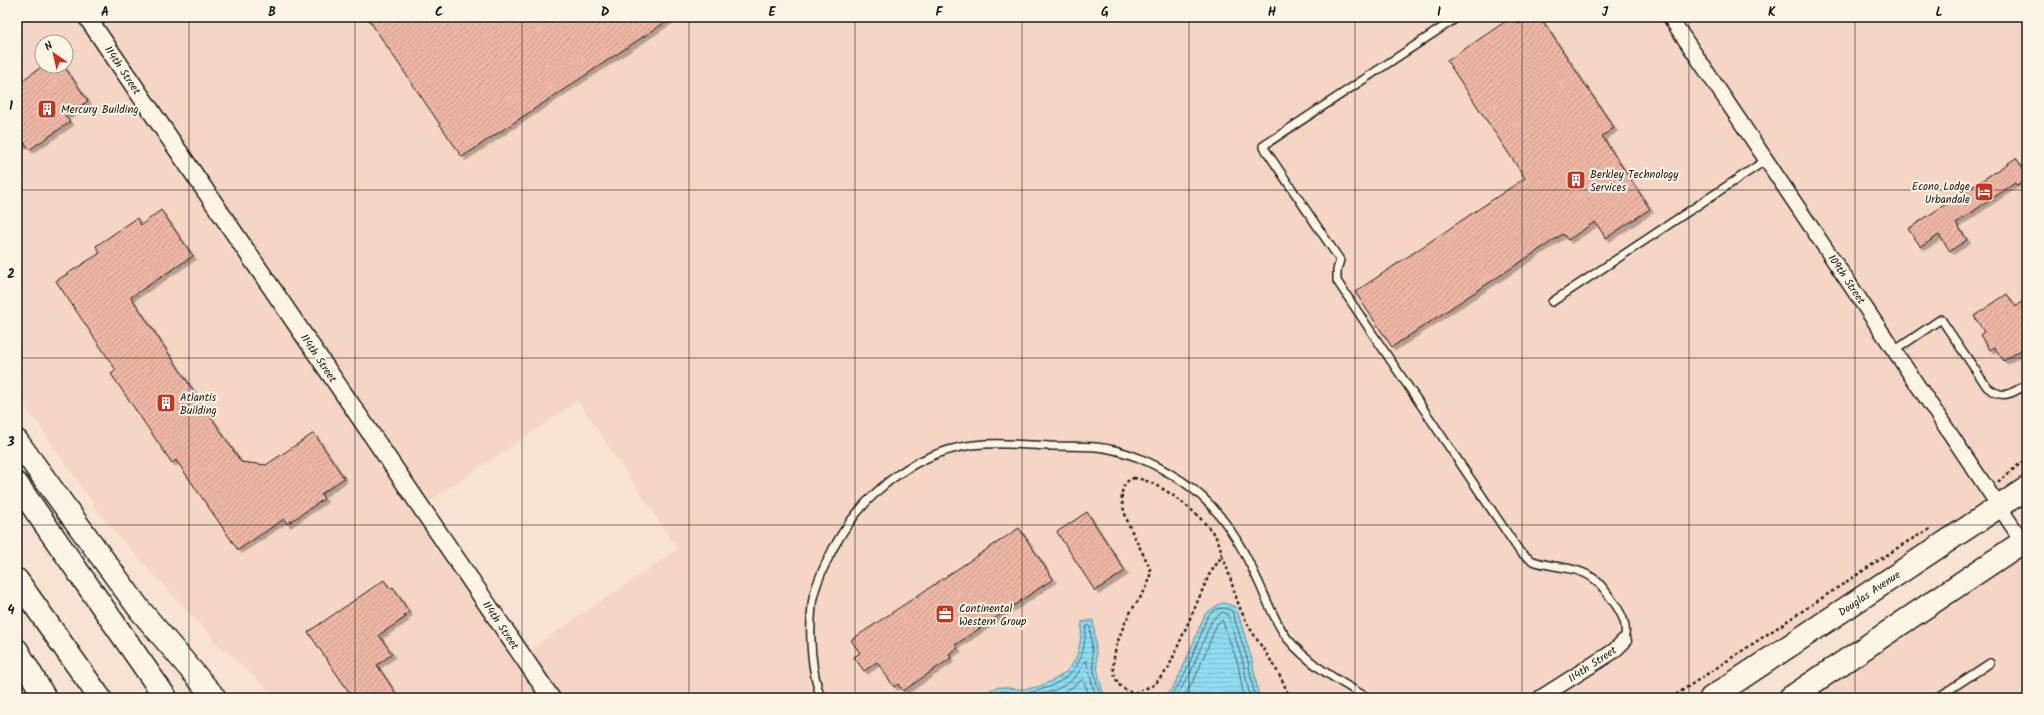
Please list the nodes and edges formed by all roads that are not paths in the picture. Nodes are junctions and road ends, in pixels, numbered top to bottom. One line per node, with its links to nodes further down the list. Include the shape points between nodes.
1 (87, 17): 22 (street, 114th Street)
2 (1458, 17): 14 (lane, via 1263,146 1340,260 1337,281 1520,552 1532,560 1592,576 1620,612 1625,624)
3 (1670, 17): 4 (street, 109th Street)
4 (1766, 160): 5 (lane); 6 (street, 109th Street)
5 (1552, 302)
6 (1894, 351): 7 (lane, via 1941,319 1993,392 2013,394); 11 (street, 109th Street)
7 (2027, 384)
8 (17, 441): 21 (main road, via 140,610)
9 (17, 484): 20 (main road)
10 (2027, 488): 11 (main road, Douglas Avenue)
11 (1992, 499): 12 (street, 109th Street); 26 (main road, Douglas Avenue)
12 (2026, 545): 17 (main road)
13 (17, 580): 19 (main road)
14 (1624, 641): 25 (street, 114th Street, via 1614,651)
15 (17, 650): 18 (main road)
16 (1990, 663): 28 (lane)
17 (1814, 692): 27 (main road)
18 (45, 698)
19 (100, 698)
20 (166, 698)
21 (215, 698)
22 (551, 698)
23 (821, 698): 24 (lane, via 815,677 812,605 821,572 837,540 862,505 894,477 921,461 942,453 961,447 981,445 1103,448 1135,455 1183,482 1218,513 1230,529 1242,547 1272,614 1287,638 1330,676)
24 (1368, 698)
25 (1540, 698)
26 (1711, 698)
27 (1790, 698)
28 (1937, 698)

